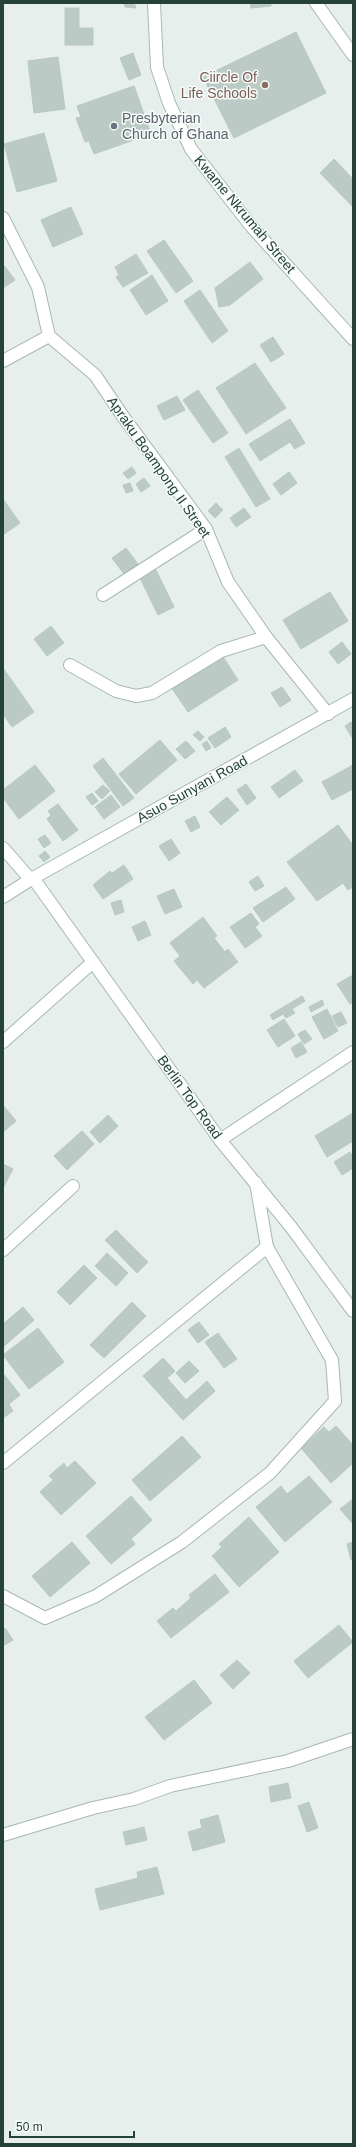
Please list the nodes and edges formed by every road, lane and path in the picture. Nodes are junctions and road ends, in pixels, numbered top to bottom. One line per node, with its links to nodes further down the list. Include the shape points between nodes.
1 (154, 3): 6 (street, Kwame Nkrumah Street, via 157,67 169,104 191,148 251,226)
2 (316, 3): 3 (street)
3 (353, 55)
4 (3, 218): 5 (street, via 38,288)
5 (49, 336): 7 (street); 8 (street, Apraku Boampong II Street, via 95,375)
6 (353, 339)
7 (3, 361)
8 (206, 529): 9 (street); 10 (street, Apraku Boampong II Street, via 228,582)
9 (103, 595)
10 (266, 637): 11 (street, via 221,651 152,692 136,696 116,691); 13 (street, Apraku Boampong II Street)
11 (70, 665)
12 (353, 699): 13 (street, Asuo Sunyani Road)
13 (328, 714): 15 (street, Asuo Sunyani Road)
14 (3, 848): 15 (street, Berlin Top Road)
15 (32, 879): 16 (street, Asuo Sunyani Road); 17 (street, Berlin Top Road)
16 (3, 897)
17 (93, 962): 18 (street); 20 (street, Berlin Top Road)
18 (3, 1042)
19 (353, 1052): 20 (street)
20 (220, 1140): 21 (street, Berlin Top Road)
21 (256, 1183): 23 (street); 25 (street, Berlin Top Road)
22 (73, 1186): 24 (street)
23 (267, 1247): 26 (street); 27 (street, via 332,1360 335,1402 270,1474 182,1542 102,1593 45,1618)
24 (3, 1250)
25 (353, 1311)
26 (3, 1463)
27 (3, 1596)
28 (353, 1739): 29 (street, via 288,1761 170,1786 134,1799 93,1808)
29 (3, 1835)

